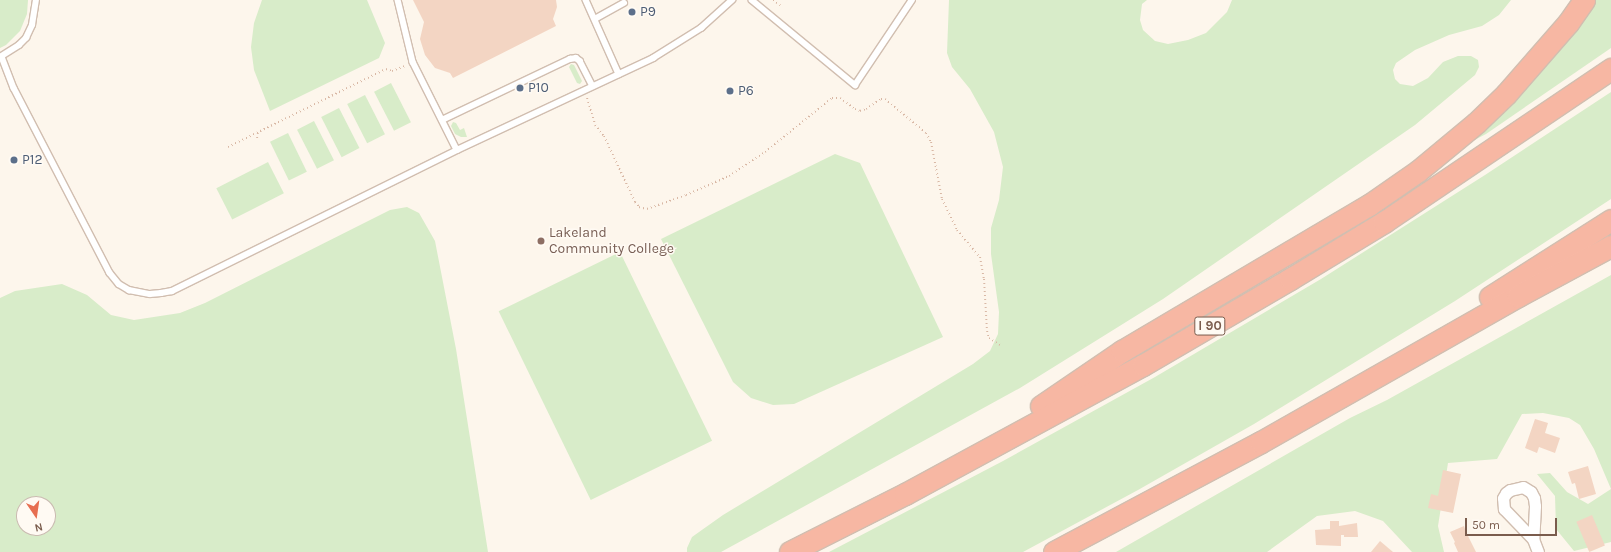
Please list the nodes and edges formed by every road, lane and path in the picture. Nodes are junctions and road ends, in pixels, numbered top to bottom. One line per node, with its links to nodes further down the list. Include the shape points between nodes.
1 (36, 0): 12 (lane, via 32,25 26,38)
2 (398, 0): 13 (lane)
3 (586, 0): 11 (lane)
4 (732, 0): 15 (lane, via 701,28 679,43)
5 (752, 0): 7 (lane, via 855,85)
6 (773, 0): 10 (path)
7 (912, 0)
8 (1584, 0): 27 (highway, via 1568,24 1506,94 1476,123 1418,171 1368,205 1122,351)
9 (624, 3): 11 (lane)
10 (780, 5)
11 (595, 19): 15 (lane)
12 (1, 57): 22 (lane, via 14,88 110,274 119,284 140,293 172,291)
13 (413, 62): 18 (lane); 19 (path, via 392,71 386,69)
14 (1611, 69): 27 (highway, I 90, via 1384,222 1310,267 1143,365)
15 (619, 74): 16 (lane)
16 (593, 86): 18 (lane, via 580,61 576,58 570,59); 22 (lane)
17 (587, 98): 25 (path, via 595,125 604,136 635,202 642,209 686,196 729,176 765,152 832,98 840,98 855,110 866,109 885,99 926,133 931,142 942,199 957,230 980,257 987,331 989,338)
18 (442, 120): 22 (lane)
19 (258, 133): 20 (path); 21 (path)
20 (257, 138)
21 (228, 147)
22 (457, 150)
23 (1611, 220): 26 (highway)
24 (1611, 246): 26 (highway)
25 (1000, 345)
26 (1262, 442): 30 (highway)
27 (952, 467): 29 (highway, I 90, via 905,494)
28 (1533, 539): 31 (street)
29 (790, 552)
30 (1054, 552)
31 (1538, 552)

